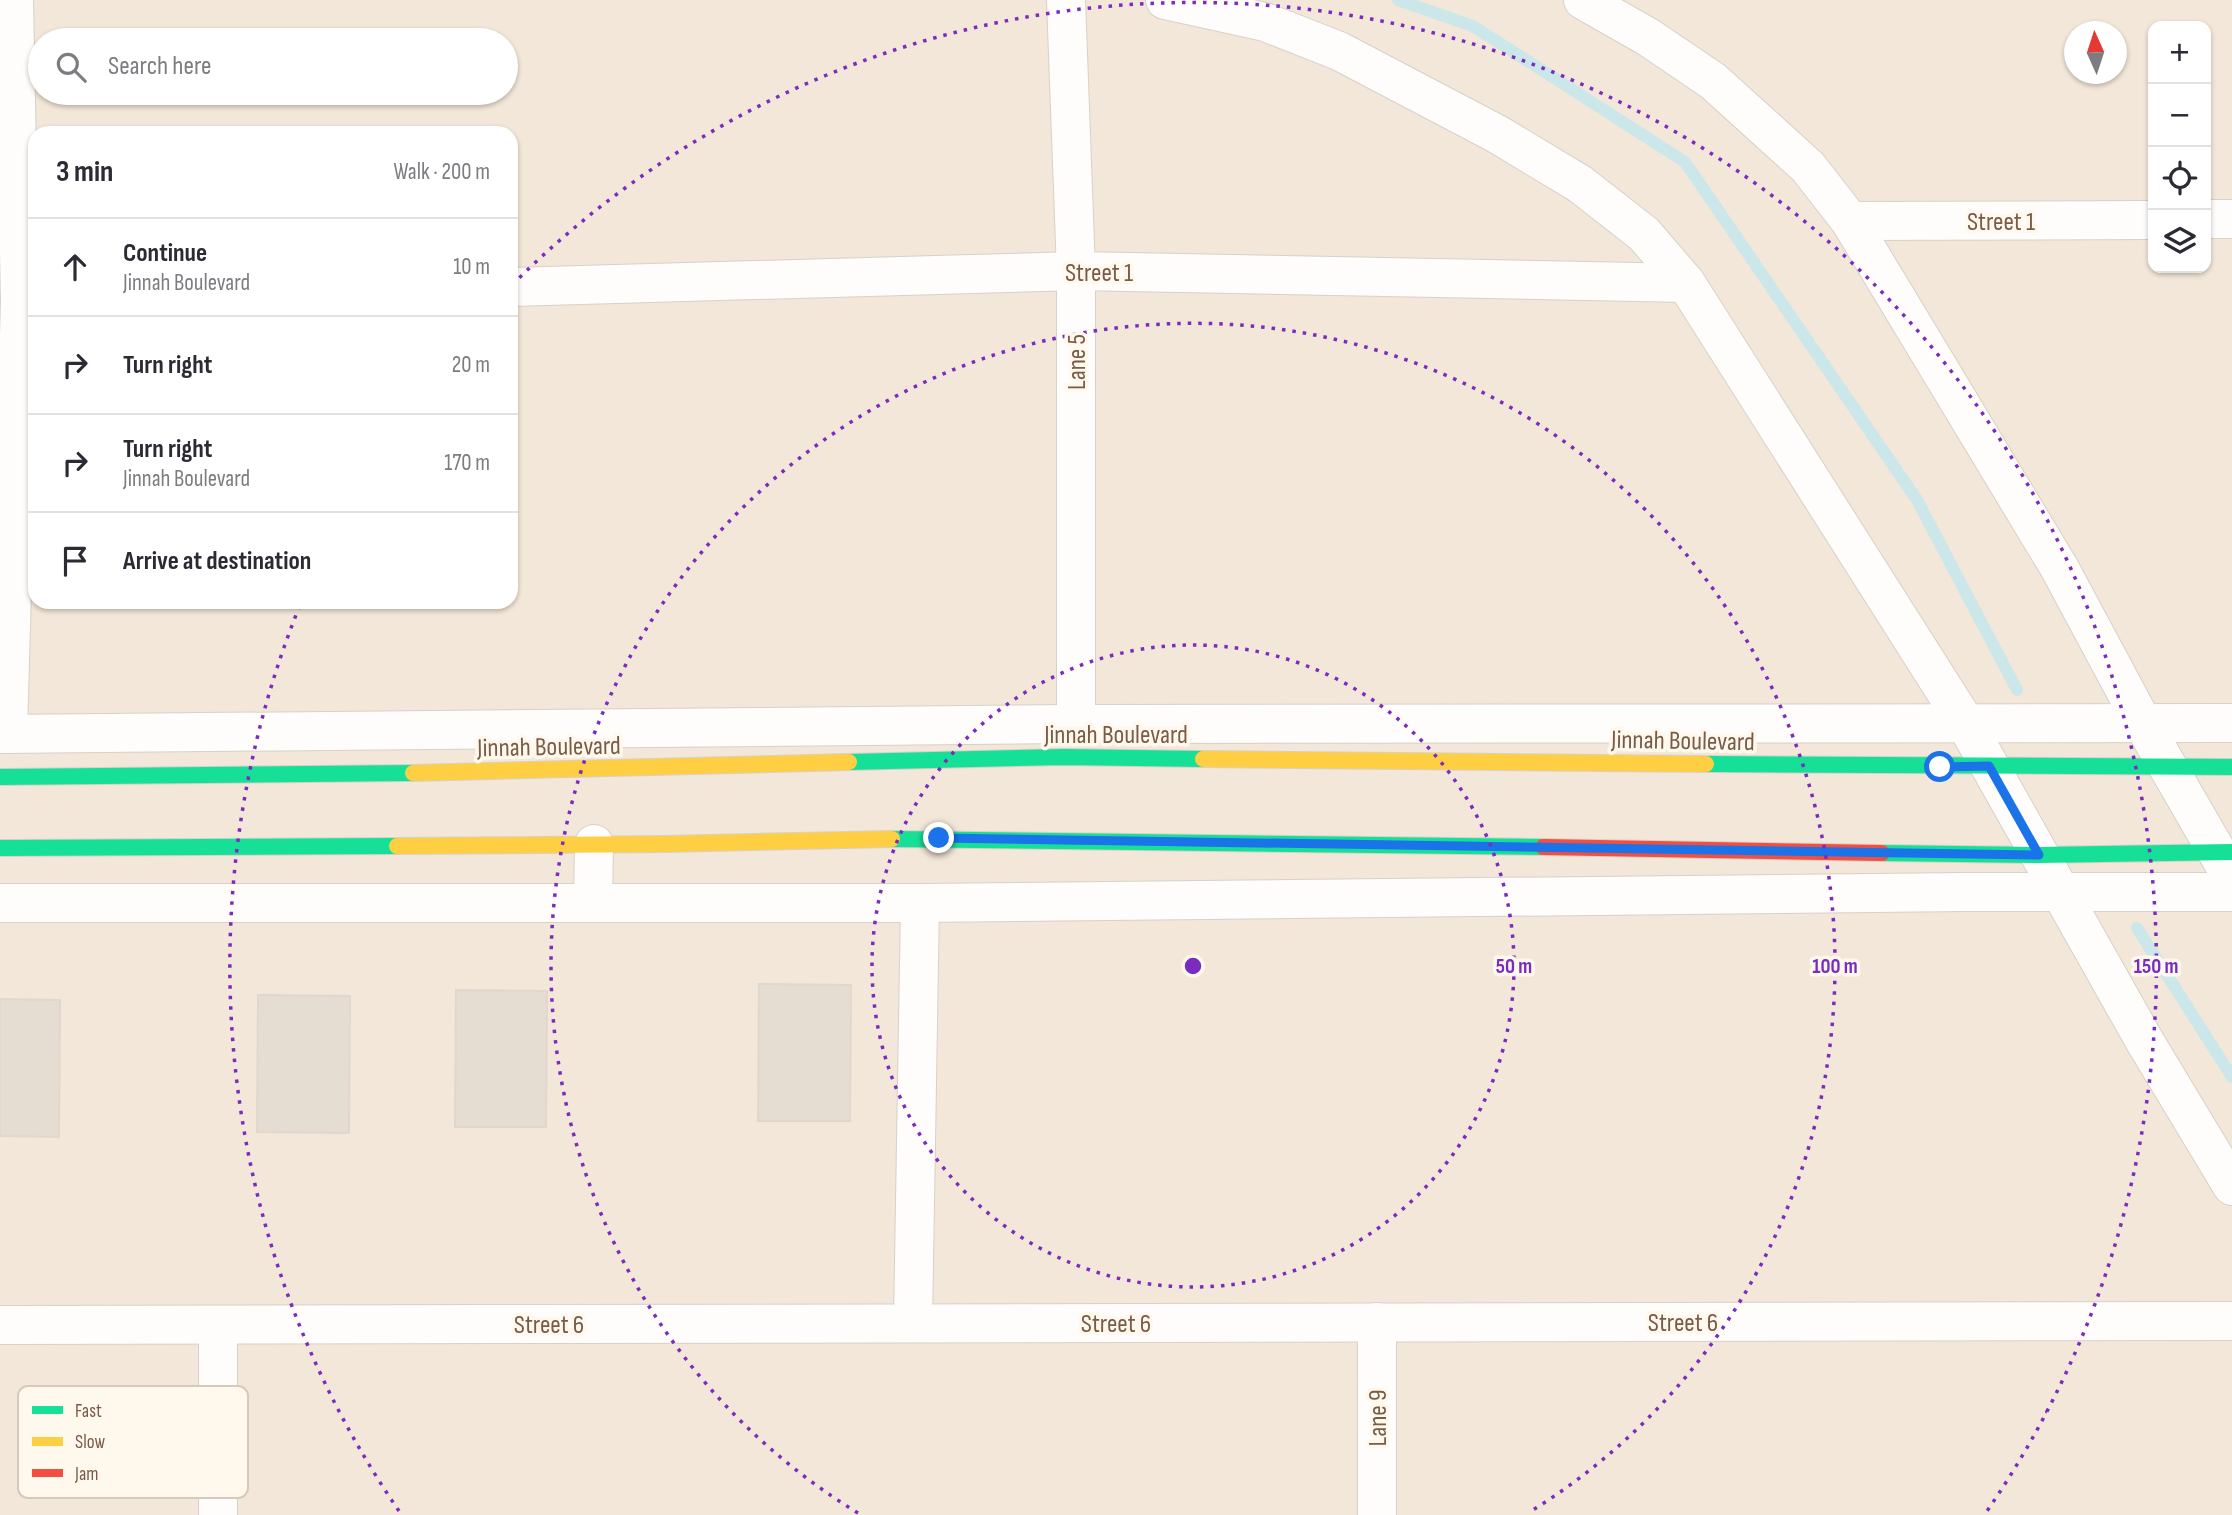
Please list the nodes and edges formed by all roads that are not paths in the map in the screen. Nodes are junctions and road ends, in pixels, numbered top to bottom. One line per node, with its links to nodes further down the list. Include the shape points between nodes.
1 (14, 0): 12 (street)
2 (1066, 0): 9 (street, Lane 5)
3 (1165, 0): 10 (street, via 1265,22 1339,51 1497,134 1580,184 1644,234)
4 (1583, 0): 8 (street, via 1713,81 1808,167)
5 (2211, 219): 6 (street)
6 (2232, 219)
7 (2148, 220): 8 (street, Street 1)
8 (1850, 221): 13 (street, via 2060,569)
9 (1076, 271): 10 (street, Street 1); 11 (street, Street 1); 15 (street, Lane 5)
10 (1686, 284): 16 (street)
11 (518, 287)
12 (18, 300): 18 (street)
13 (2141, 722): 14 (street); 16 (street); 20 (street)
14 (2232, 723)
15 (1076, 724): 16 (street); 17 (street)
16 (1966, 724): 19 (street)
17 (590, 729): 18 (street); 22 (street)
18 (4, 734)
19 (1989, 766): 20 (street, Jinnah Boulevard); 22 (street, Jinnah Boulevard, via 1064,757); 26 (street)
20 (2168, 766): 21 (street, Jinnah Boulevard); 27 (street)
21 (2232, 766)
22 (593, 769): 23 (street, Jinnah Boulevard)
23 (0, 777)
24 (594, 844): 25 (street); 26 (street, via 939,838); 30 (street)
25 (0, 848)
26 (2039, 855): 27 (street); 28 (street)
27 (2226, 861)
28 (2060, 892): 29 (street); 31 (street); 33 (street)
29 (2232, 892)
30 (593, 902): 31 (street); 32 (street)
31 (920, 903): 36 (street)
32 (0, 904)
33 (2232, 1186)
34 (2232, 1321): 35 (street, Street 6)
35 (1377, 1322): 36 (street, Street 6); 40 (street, Lane 9)
36 (913, 1323): 38 (street, Street 6)
37 (0, 1325): 38 (street, Street 6)
38 (218, 1325): 39 (street)
39 (218, 1386)
40 (1377, 1515)

